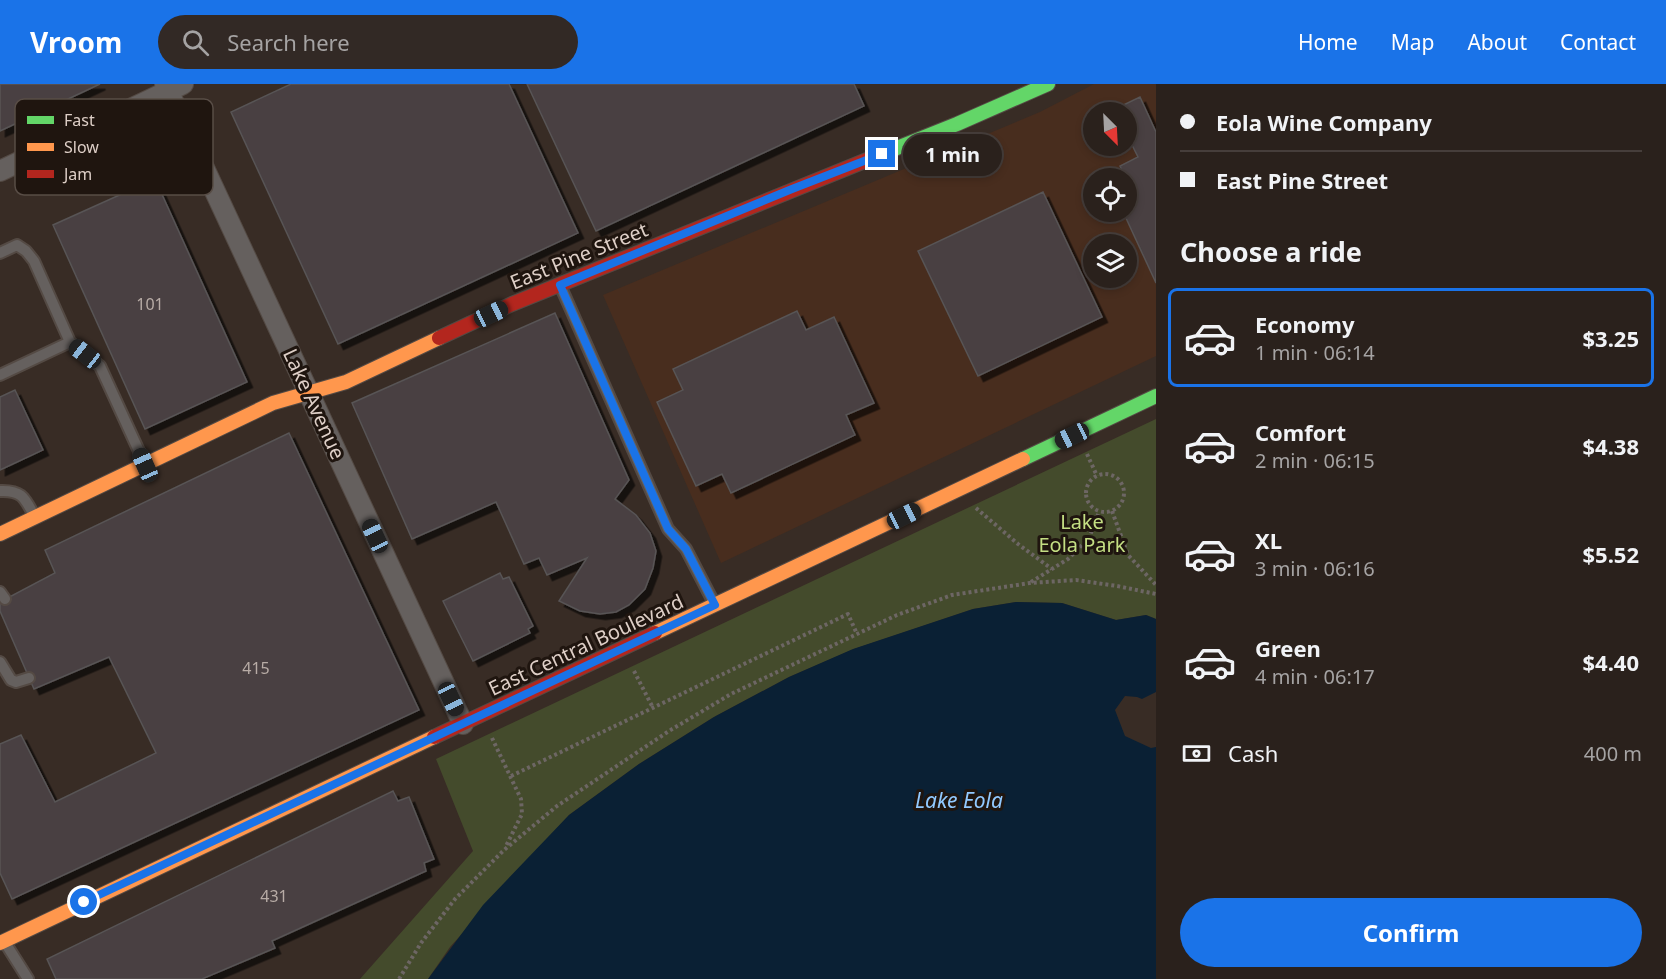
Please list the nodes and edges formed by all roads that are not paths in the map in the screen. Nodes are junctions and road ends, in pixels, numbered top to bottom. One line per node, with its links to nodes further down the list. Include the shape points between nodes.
1 (1048, 84): 8 (street, East Pine Street)
2 (172, 86): 3 (street)
3 (146, 99)
4 (15, 164): 5 (street)
5 (0, 171)
6 (213, 179): 11 (street, Lake Avenue)
7 (0, 253): 9 (lane, via 17,245 34,261)
8 (560, 285): 11 (street, East Pine Street, via 346,382); 17 (lane, via 668,529 686,549)
9 (69, 342): 10 (lane); 13 (lane, via 100,366)
10 (0, 375)
11 (308, 393): 13 (street, East Pine Street, via 273,403); 20 (street, Lake Avenue)
12 (1156, 396): 17 (street, East Central Boulevard)
13 (145, 465): 15 (street, East Pine Street)
14 (0, 491): 15 (lane, via 13,490 22,496)
15 (35, 517): 16 (street, East Pine Street)
16 (0, 534)
17 (715, 605): 20 (street, East Central Boulevard)
18 (0, 662): 19 (lane, via 11,680)
19 (30, 678)
20 (463, 724): 21 (street, East Central Boulevard)
21 (1, 940): 22 (lane)
22 (27, 979)

